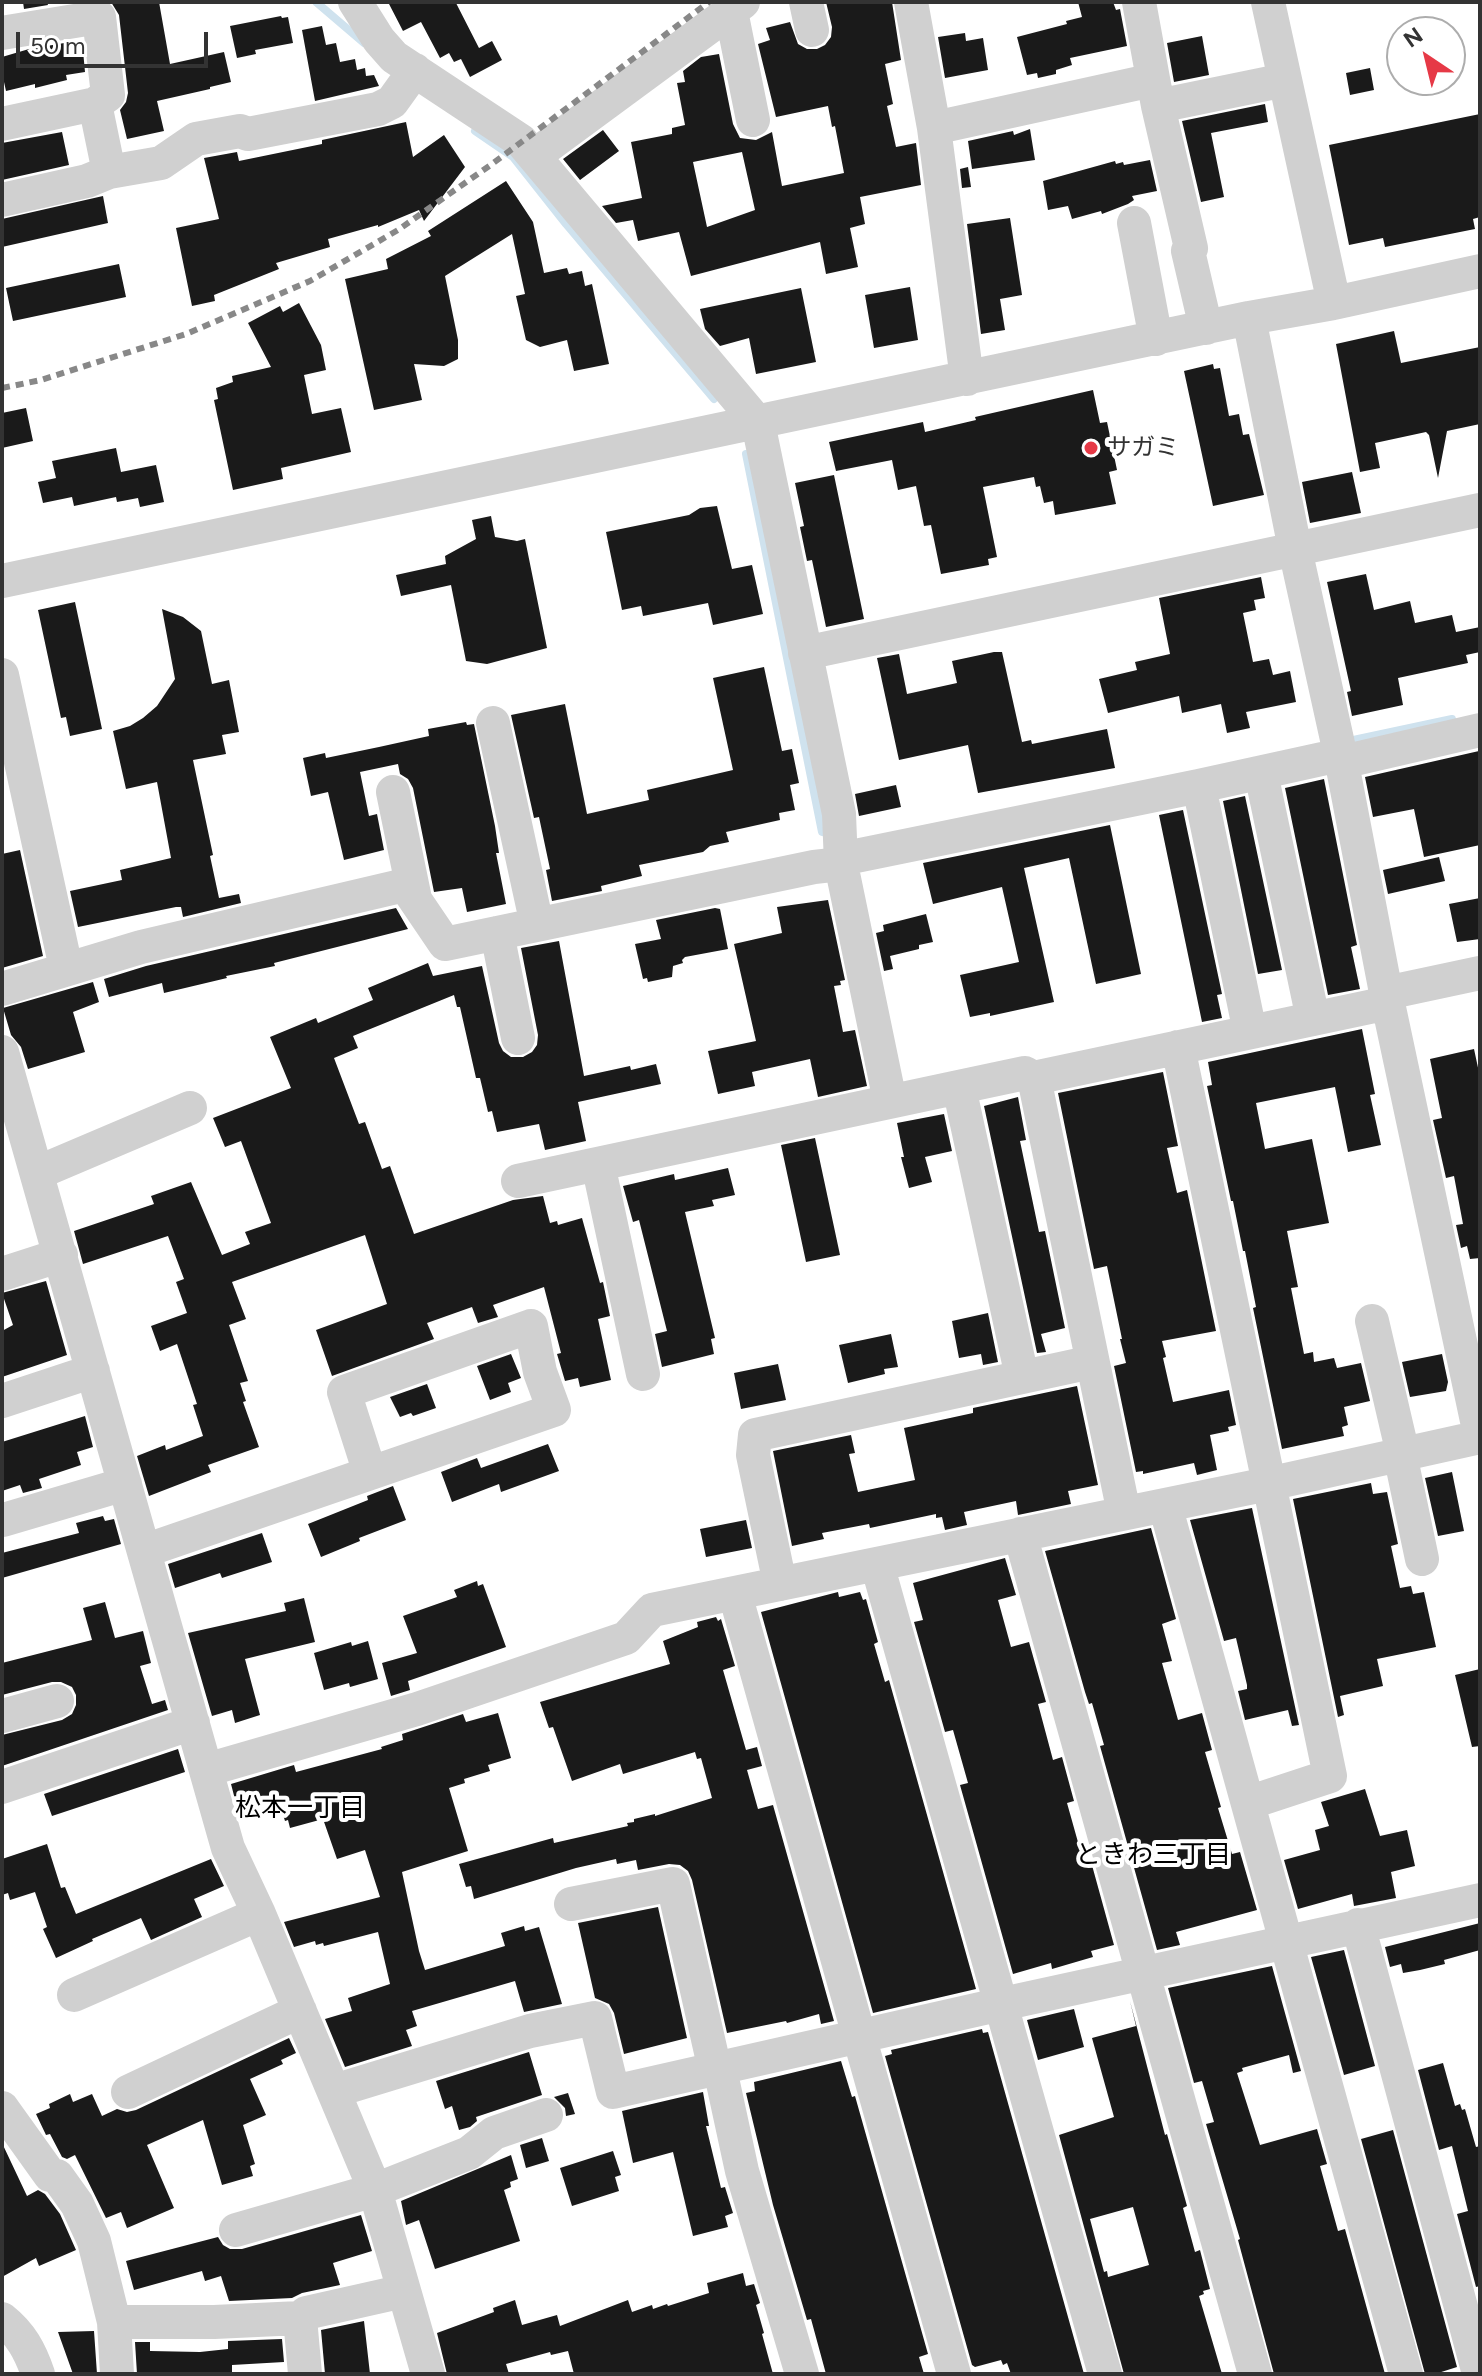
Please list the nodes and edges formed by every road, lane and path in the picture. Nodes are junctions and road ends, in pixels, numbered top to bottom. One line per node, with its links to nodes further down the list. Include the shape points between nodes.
1 (355, 2): 7 (street)
2 (911, 2): 13 (street)
3 (1139, 2): 9 (street)
4 (1268, 2): 8 (street)
5 (737, 7): 11 (street); 14 (street)
6 (2, 33): 10 (street, via 99,17 108,95)
7 (409, 79): 14 (street, via 521,141); 15 (street, via 392,102 378,109 196,139 161,163)
8 (1285, 80): 9 (street); 19 (street)
9 (1155, 93): 13 (street); 21 (street)
10 (95, 104): 12 (street); 15 (street)
11 (753, 120)
12 (2, 124)
13 (934, 128): 23 (street)
14 (534, 156): 24 (street)
15 (109, 172): 16 (street)
16 (2, 200)
17 (1134, 223): 22 (street)
18 (1480, 271): 19 (street)
19 (1334, 303): 20 (street)
20 (1249, 318): 21 (street); 26 (street)
21 (1206, 328): 22 (street)
22 (1156, 339): 23 (street)
23 (967, 379): 24 (street)
24 (758, 423): 27 (street); 28 (street)
25 (1480, 510): 26 (street)
26 (1295, 549): 28 (street); 32 (street)
27 (2, 581)
28 (805, 653): 36 (street, via 839,819)
29 (2, 675): 40 (street)
30 (493, 723): 38 (street)
31 (1480, 730): 32 (street)
32 (1339, 749): 33 (street); 43 (street)
33 (1261, 773): 34 (street); 44 (street)
34 (1199, 786): 36 (street); 45 (street)
35 (393, 792): 37 (street)
36 (841, 859): 38 (street); 51 (street)
37 (415, 899): 39 (street, via 445,944); 40 (street, via 405,885)
38 (537, 925): 39 (street)
39 (497, 933): 46 (street)
40 (66, 968): 42 (street)
41 (1480, 973): 43 (street)
42 (2, 989)
43 (1387, 998): 44 (street); 64 (street)
44 (1313, 1019): 45 (street)
45 (1250, 1032): 47 (street)
46 (518, 1038)
47 (1178, 1047): 49 (street); 68 (street)
48 (2, 1052): 54 (street)
49 (1034, 1078): 50 (street, via 1025,1073); 59 (street)
50 (959, 1087): 51 (street); 62 (street)
51 (890, 1101): 53 (street)
52 (190, 1108): 54 (street)
53 (598, 1164): 55 (street); 61 (street)
54 (37, 1173): 56 (street)
55 (518, 1181)
56 (61, 1255): 57 (street); 60 (street)
57 (2, 1274)
58 (1372, 1321): 65 (street)
59 (1092, 1362): 62 (street); 70 (street)
60 (93, 1371): 63 (street); 67 (street)
61 (643, 1374)
62 (1022, 1377): 76 (street, via 755,1435 753,1455)
63 (2, 1401)
64 (1480, 1436): 65 (street)
65 (1402, 1454): 68 (street); 74 (street)
66 (370, 1473): 66 (street, via 554,1410 531,1326 344,1392); 73 (street)
67 (125, 1484): 71 (street); 73 (street)
68 (1268, 1484): 69 (street); 83 (street, via 1330,1776)
69 (1165, 1505): 70 (street); 83 (street)
70 (1124, 1513): 72 (street)
71 (3, 1520)
72 (1020, 1534): 75 (street); 89 (street)
73 (144, 1551): 80 (street)
74 (1422, 1559)
75 (877, 1564): 76 (street); 91 (street)
76 (780, 1584): 77 (street)
77 (735, 1594): 81 (street, via 652,1610 626,1638 417,1709); 93 (street)
78 (57, 1701): 79 (street)
79 (2, 1716)
80 (193, 1723): 81 (street); 82 (street)
81 (206, 1770): 86 (street, via 228,1848)
82 (2, 1787)
83 (1248, 1803): 88 (street)
84 (1480, 1900): 87 (street)
85 (571, 1904): 94 (street, via 673,1884)
86 (259, 1914): 90 (street); 92 (street)
87 (1358, 1925): 88 (street); 114 (street)
88 (1287, 1942): 89 (street); 113 (street)
89 (1145, 1974): 91 (street); 112 (street)
90 (74, 1995)
91 (1002, 2004): 93 (street); 111 (street)
92 (300, 2011): 95 (street); 96 (street)
93 (861, 2038): 94 (street); 110 (street)
94 (717, 2070): 95 (street, via 613,2092 595,2018 530,2031); 109 (street)
95 (334, 2091): 99 (street)
96 (128, 2092)
97 (2, 2108): 104 (street, via 89,2226)
98 (546, 2115): 99 (street, via 494,2133 469,2153)
99 (375, 2190): 100 (street); 101 (street)
100 (236, 2230)
101 (404, 2291): 102 (street); 108 (street)
102 (300, 2318): 104 (street); 107 (street)
103 (2, 2319): 105 (street, via 17,2332)
104 (114, 2322): 106 (street)
105 (38, 2374)
106 (117, 2374)
107 (305, 2374)
108 (428, 2374)
109 (802, 2374)
110 (954, 2374)
111 (1105, 2374)
112 (1255, 2374)
113 (1406, 2374)
114 (1479, 2374)

